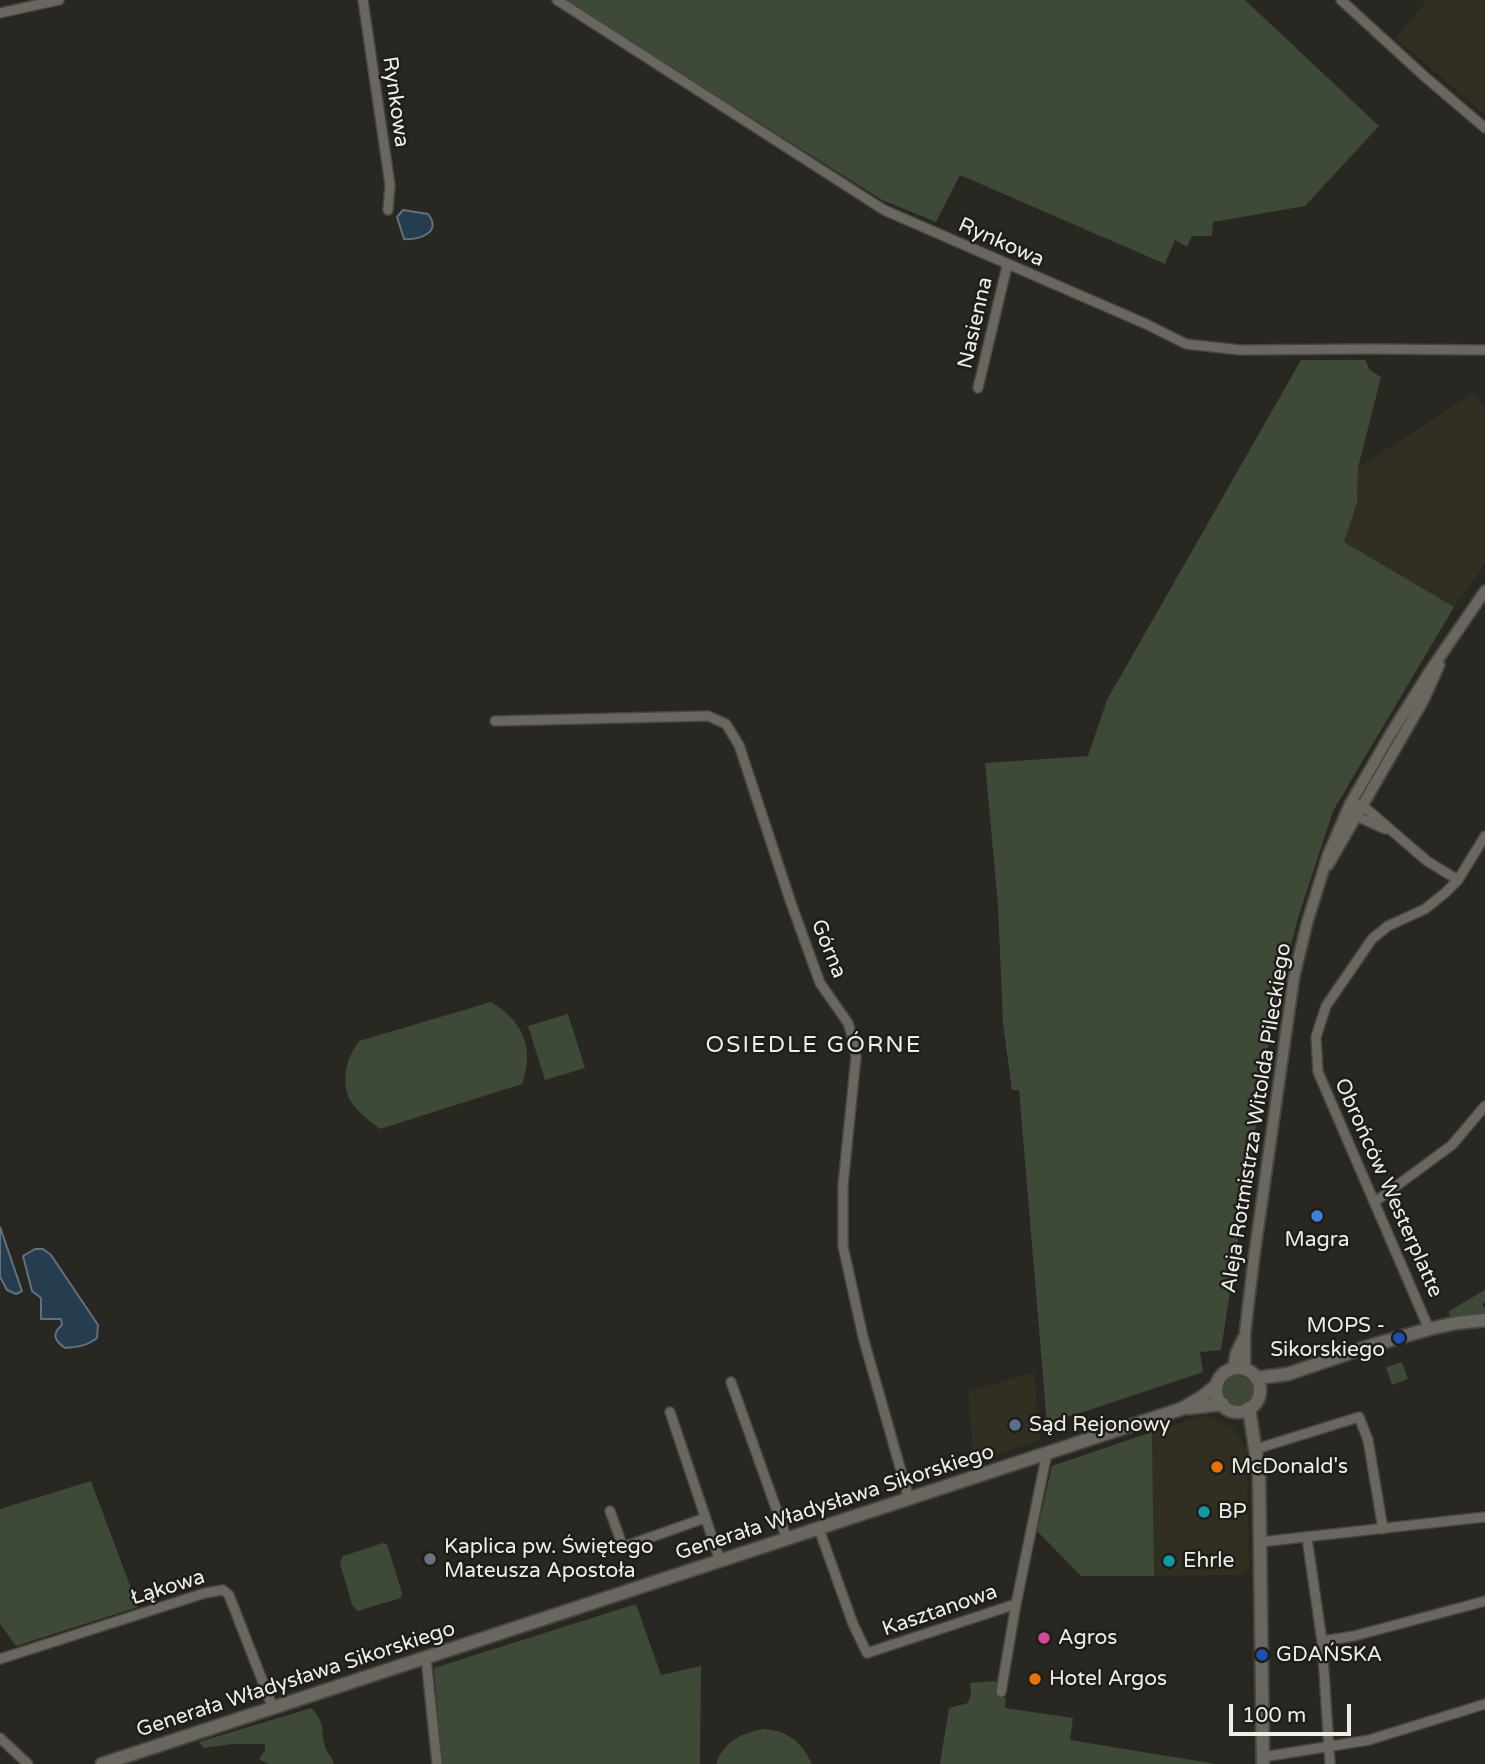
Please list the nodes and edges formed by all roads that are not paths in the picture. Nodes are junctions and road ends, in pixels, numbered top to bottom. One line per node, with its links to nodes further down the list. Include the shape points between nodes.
1 (60, 0): 5 (street)
2 (363, 0): 7 (street, Rynkowa, via 390,185)
3 (557, 0): 8 (street, Rynkowa, via 884,210)
4 (1341, 0): 6 (street)
5 (0, 13)
6 (1485, 128)
7 (388, 210)
8 (1007, 266): 9 (street, Rynkowa, via 1186,344 1240,351); 10 (street, Nasienna)
9 (1485, 351)
10 (978, 388)
11 (1485, 592): 13 (street, Aleja Rotmistrza Witolda Pileckiego, via 1430,671)
12 (495, 720): 32 (street, Górna, via 708,716 726,724 739,746 820,983 852,1036 856,1057 843,1246 863,1337)
13 (1356, 808): 15 (street); 20 (street, Aleja Rotmistrza Witolda Pileckiego, via 1325,870 1294,976)
14 (1485, 836): 15 (street, Obrońców Westerplatte)
15 (1458, 880): 17 (street, Obrońców Westerplatte, via 1425,909 1372,939 1326,1006 1316,1037 1318,1072)
16 (1485, 1106): 17 (street, via 1452,1145)
17 (1376, 1201): 19 (street, Obrońców Westerplatte)
18 (1485, 1320): 19 (main road)
19 (1429, 1329): 21 (main road)
20 (1239, 1369): 22 (main road); 24 (main road, via 1223,1375)
21 (1288, 1374): 22 (main road); 25 (main road)
22 (1256, 1378): 25 (main road)
23 (731, 1382): 39 (street)
24 (1217, 1385): 26 (main road, via 1217,1395); 28 (main road, Generała Władysława Sikorskiego)
25 (1260, 1392): 27 (main road)
26 (1228, 1408): 27 (main road); 28 (main road, Generała Władysława Sikorskiego); 30 (main road)
27 (1249, 1408): 30 (main road)
28 (1181, 1409): 31 (main road, Generała Władysława Sikorskiego)
29 (670, 1412): 35 (street)
30 (1255, 1444): 37 (street, via 1359,1417 1368,1440); 40 (main road)
31 (1047, 1453): 32 (main road, Generała Władysława Sikorskiego); 43 (street, Kasztanowa)
32 (909, 1499): 36 (main road, Generała Władysława Sikorskiego)
33 (610, 1511): 35 (street, via 624,1546)
34 (1485, 1517): 37 (street)
35 (705, 1518): 41 (street)
36 (819, 1529): 39 (main road, Generała Władysława Sikorskiego); 43 (street, Kasztanowa, via 864,1651 870,1654)
37 (1383, 1529): 38 (street)
38 (1307, 1538): 40 (street); 44 (street)
39 (787, 1539): 41 (main road, Generała Władysława Sikorskiego)
40 (1260, 1542): 52 (main road)
41 (719, 1561): 45 (main road, Generała Władysława Sikorskiego)
42 (1485, 1601): 44 (street)
43 (1016, 1604): 47 (street, Kasztanowa)
44 (1322, 1641): 51 (street)
45 (426, 1658): 49 (main road, Generała Władysława Sikorskiego); 55 (street)
46 (0, 1659): 49 (street, Łąkowa, via 223,1591 229,1595)
47 (1001, 1692)
48 (1485, 1704): 51 (street, via 1368,1740)
49 (273, 1708): 54 (main road, Generała Władysława Sikorskiego)
50 (0, 1738): 53 (street)
51 (1328, 1747): 52 (street); 56 (street)
52 (1263, 1760)
53 (28, 1764)
54 (102, 1764)
55 (437, 1764)
56 (1330, 1764)

